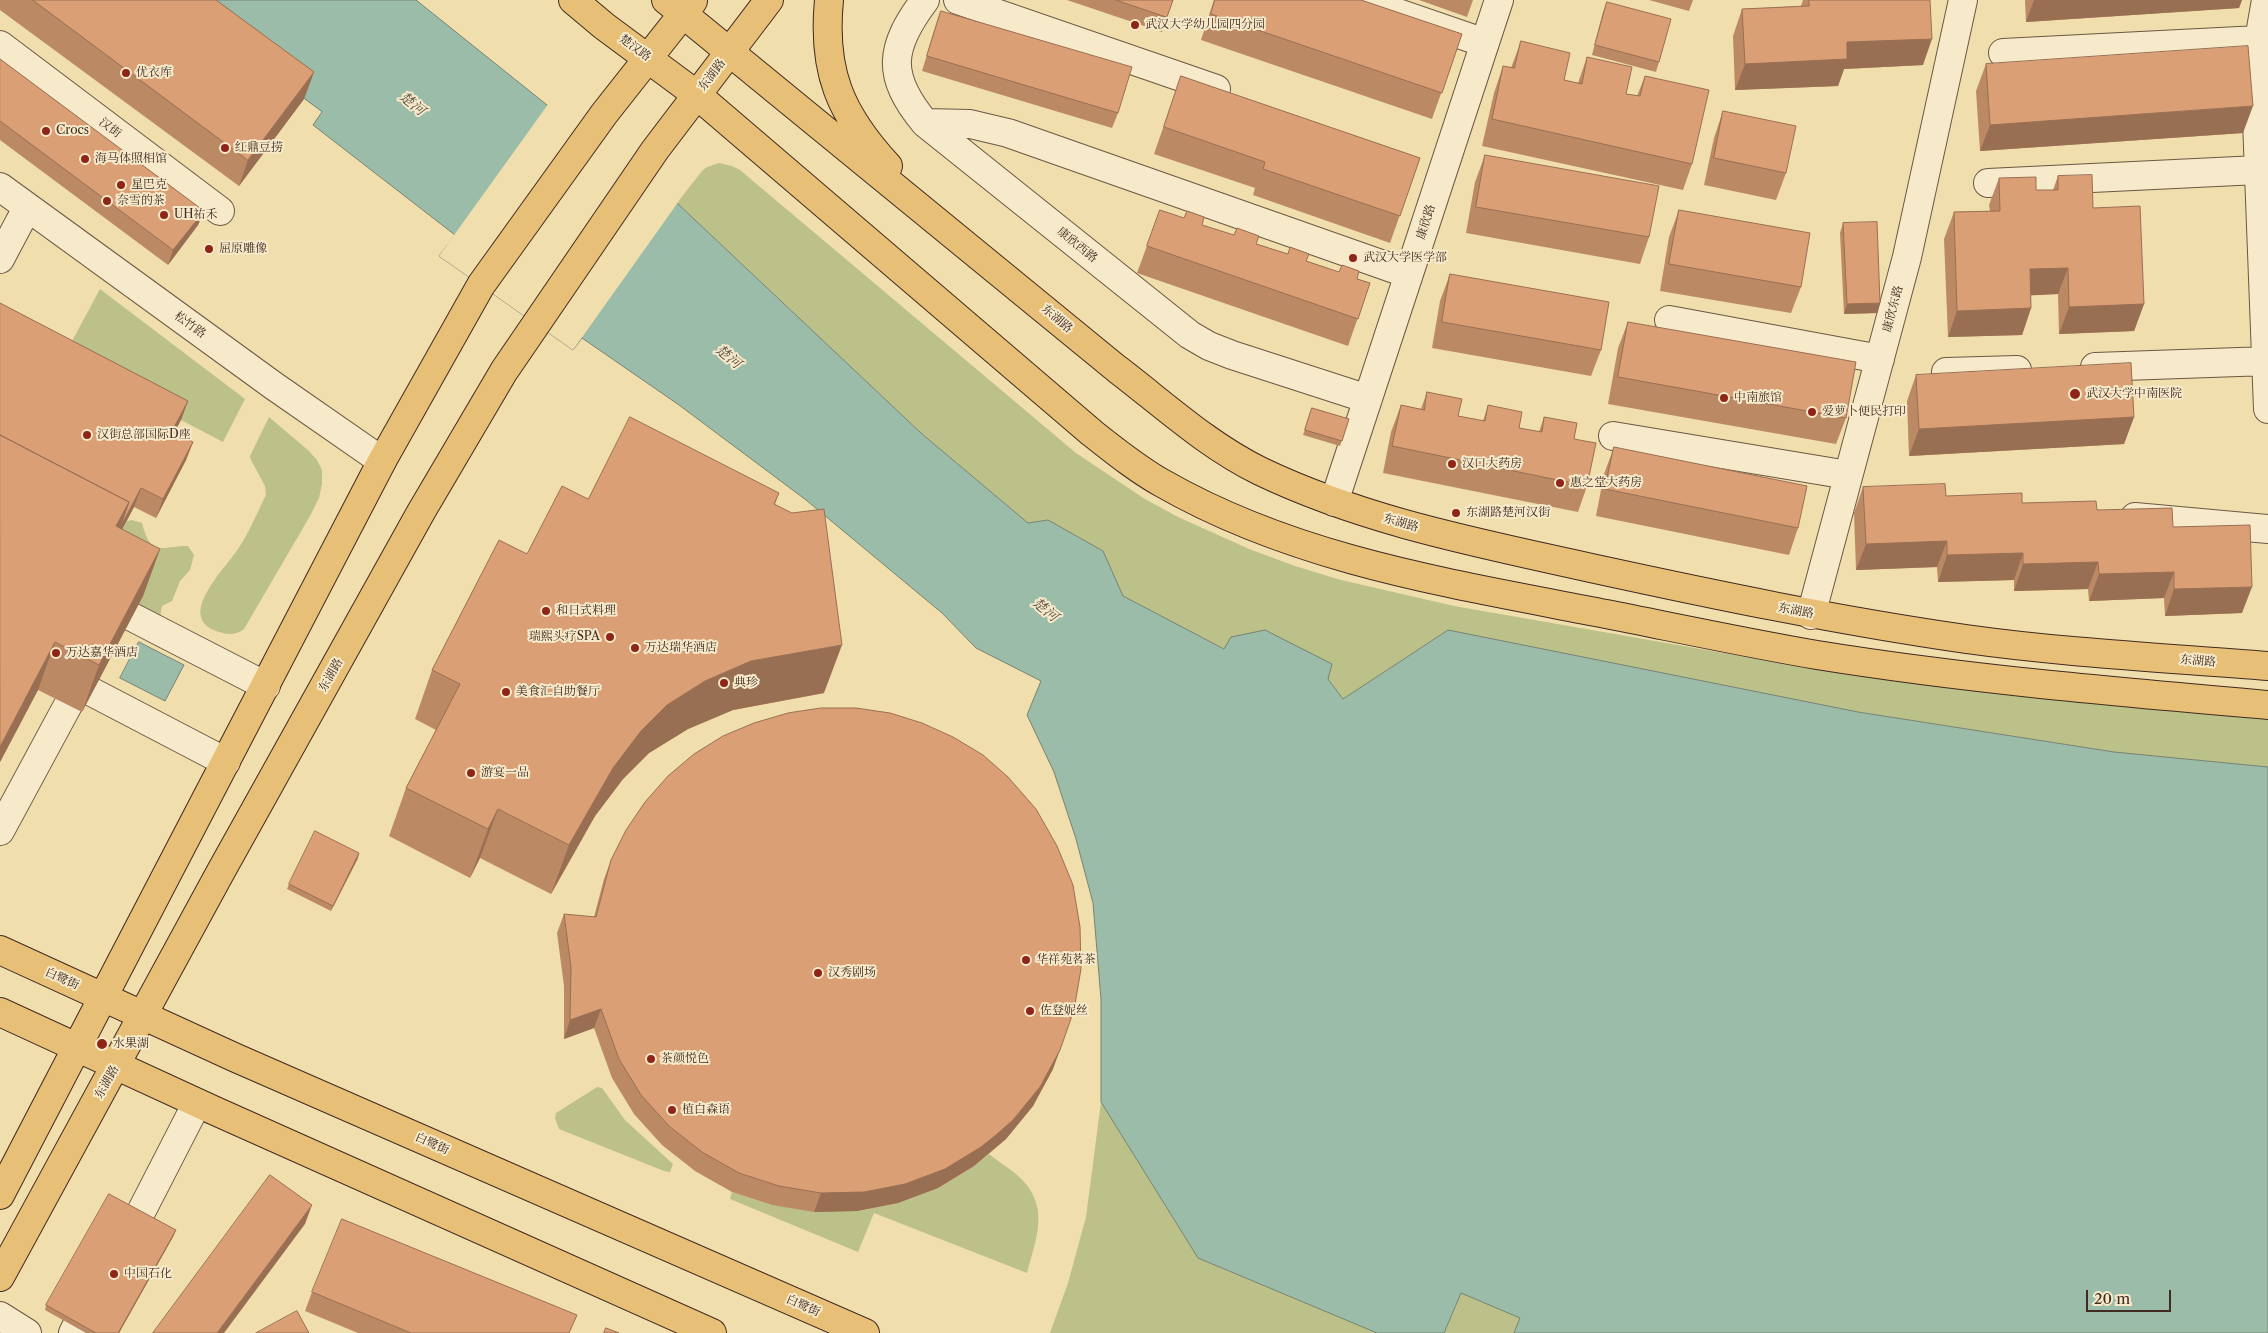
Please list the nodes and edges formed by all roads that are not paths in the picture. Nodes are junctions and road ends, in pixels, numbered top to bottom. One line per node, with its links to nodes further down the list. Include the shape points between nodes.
1 (573, 0): 16 (main road, 楚汉路)
2 (829, 0): 26 (main road, via 828,42 836,89 846,111 876,152)
3 (925, 0): 20 (street, 康欣西路, via 902,38 896,68 903,92)
4 (958, 0): 18 (street)
5 (1360, 0): 12 (street)
6 (1499, 0): 12 (street, 康欣路)
7 (1963, 0): 30 (street, 康欣东路, via 1907,257)
8 (2266, 0): 11 (street)
9 (768, 2): 14 (main road)
10 (681, 5): 14 (main road); 16 (main road)
11 (2259, 40): 15 (street); 19 (street)
12 (1485, 43): 28 (street, 康欣路, via 1434,165)
13 (0, 45): 25 (street, 汉街)
14 (729, 52): 17 (main road, 东湖路); 26 (main road, 东湖路)
15 (2003, 53)
16 (648, 57): 17 (main road, 楚汉路); 38 (main road, via 481,285)
17 (697, 95): 49 (main road, 东湖路, via 1120,454 1159,481 1257,530 1344,559 1442,582 1817,655 1978,676); 55 (main road, 东湖路, via 654,150 504,372 422,512)
18 (1238, 97)
19 (2262, 121): 21 (street)
20 (925, 122): 28 (street, via 970,124 1008,133); 35 (street, 康欣西路, via 1190,335 1232,355)
21 (2258, 170): 22 (street); 31 (street)
22 (1988, 183)
23 (0, 187): 24 (street, 松竹路)
24 (27, 208): 27 (street); 38 (street, 松竹路)
25 (220, 211)
26 (936, 219): 40 (main road, 东湖路, via 1117,369 1216,445 1256,469)
27 (0, 258)
28 (1408, 274): 35 (street, 康欣路)
29 (1669, 320): 30 (street)
30 (1880, 359): 39 (street, 康欣东路)
31 (2267, 362): 32 (street); 36 (street)
32 (2072, 368)
33 (2043, 369): 34 (street)
34 (1946, 372)
35 (1368, 399): 40 (street, 康欣路)
36 (2268, 409)
37 (1613, 436): 39 (street)
38 (382, 461): 46 (main road)
39 (1848, 475): 43 (street, 康欣东路)
40 (1334, 502): 43 (main road, 东湖路, via 1474,542)
41 (2110, 514): 42 (street)
42 (2268, 529)
43 (1811, 615): 45 (main road, 东湖路, via 1968,639)
44 (132, 617): 46 (street)
45 (2268, 666)
46 (266, 686): 50 (main road)
47 (92, 692): 50 (street)
48 (68, 705): 51 (street)
49 (2268, 705)
50 (226, 762): 53 (main road)
51 (0, 831)
52 (0, 950): 53 (main road, 白鹭街)
53 (103, 998): 55 (main road, 白鹭街); 56 (main road)
54 (0, 1012): 56 (main road)
55 (142, 1015): 57 (main road, 东湖路); 63 (main road, 白鹭街)
56 (77, 1048): 57 (main road); 59 (main road)
57 (116, 1066): 58 (main road); 61 (main road, 东湖路)
58 (197, 1103): 60 (street); 65 (main road)
59 (0, 1194)
60 (139, 1216)
61 (0, 1277)
62 (0, 1316): 64 (street)
63 (857, 1331)
64 (28, 1333)
65 (712, 1333)

